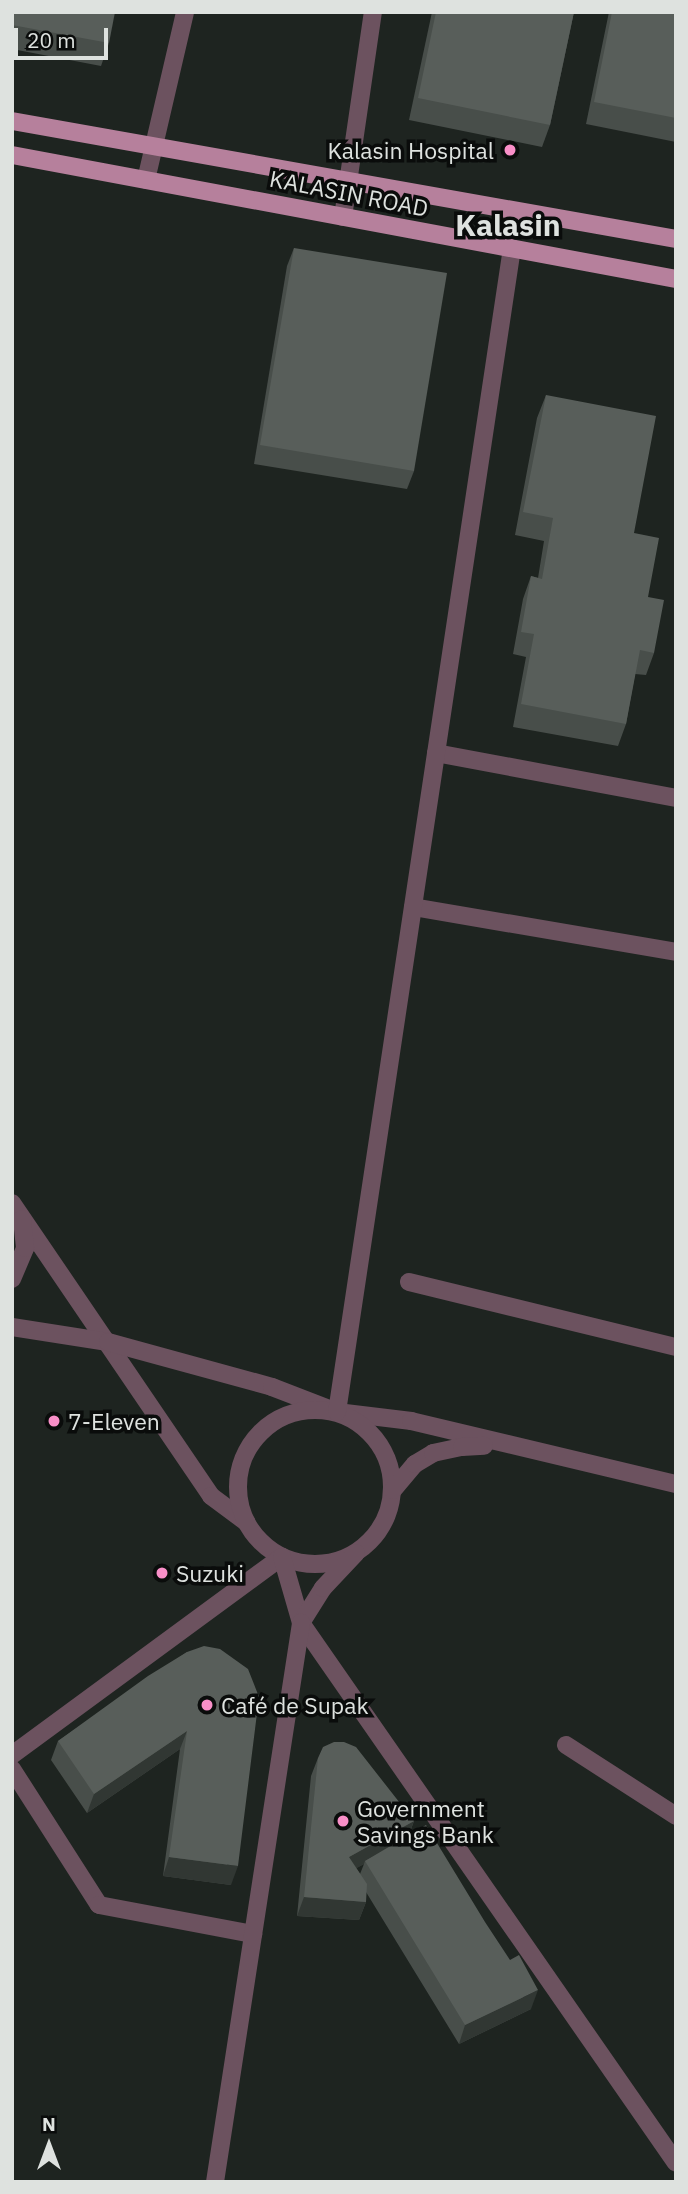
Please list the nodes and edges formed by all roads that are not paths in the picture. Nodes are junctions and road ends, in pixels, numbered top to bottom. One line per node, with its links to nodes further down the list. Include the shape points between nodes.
1 (185, 12): 4 (street)
2 (373, 12): 7 (street)
3 (12, 121): 4 (main road, KALASIN ROAD)
4 (153, 146): 6 (street); 7 (main road, KALASIN ROAD)
5 (12, 155): 6 (main road, KALASIN ROAD)
6 (146, 180): 8 (main road, KALASIN ROAD)
7 (348, 182): 8 (street); 9 (main road, KALASIN ROAD)
8 (343, 217): 10 (main road, KALASIN ROAD)
9 (676, 239)
10 (512, 248): 11 (main road, KALASIN ROAD); 12 (street)
11 (676, 279)
12 (436, 753): 13 (street); 14 (street)
13 (676, 798)
14 (413, 907): 15 (street); 22 (street)
15 (676, 952)
16 (17, 1209): 17 (street, via 25,1248); 20 (street)
17 (12, 1279)
18 (410, 1282): 21 (street)
19 (12, 1327): 20 (street)
20 (108, 1342): 22 (street, via 272,1387); 26 (street, via 211,1496)
21 (676, 1348)
22 (337, 1412): 23 (street, via 411,1421); 25 (street, via 378,1441 390,1464); 26 (street, via 312,1409 286,1415 264,1428 247,1448 237,1497)
23 (509, 1446): 24 (street); 25 (street, via 433,1453 415,1464)
24 (676, 1484)
25 (393, 1490): 27 (street, via 388,1515 375,1536)
26 (246, 1522): 28 (street, via 261,1543)
27 (356, 1553): 28 (street, via 332,1563 307,1564); 29 (street, via 323,1588)
28 (282, 1557): 29 (street); 31 (street)
29 (301, 1623): 34 (street); 35 (street)
30 (566, 1745): 33 (street)
31 (12, 1755)
32 (12, 1769): 34 (street, via 99,1905)
33 (676, 1816)
34 (253, 1934): 36 (street)
35 (676, 2163)
36 (215, 2182)

